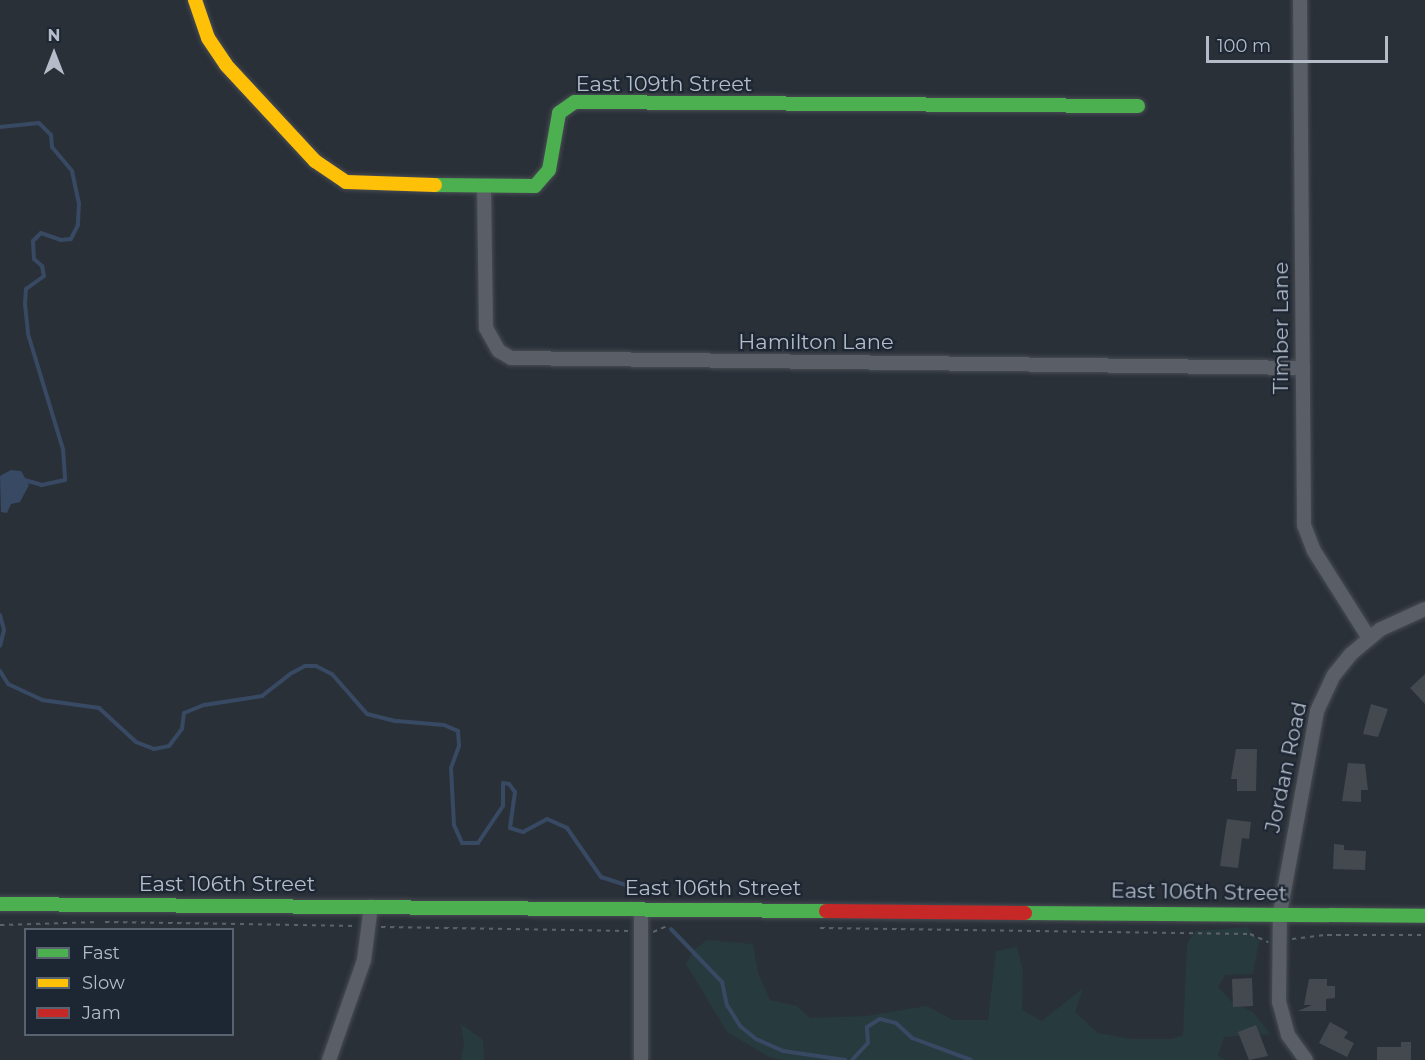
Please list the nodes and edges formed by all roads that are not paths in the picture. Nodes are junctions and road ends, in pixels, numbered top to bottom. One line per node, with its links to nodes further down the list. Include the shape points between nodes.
1 (195, 0): 4 (street, East 109th Street, via 208,38 225,65 326,171 346,182 366,185)
2 (1300, 0): 5 (street, Timber Lane)
3 (1138, 106): 4 (street, East 109th Street, via 575,102 564,106 555,122 549,171 541,181 534,186)
4 (484, 186): 5 (street, Hamilton Lane, via 486,328 499,351 511,358)
5 (1303, 368): 7 (street, Timber Lane, via 1304,525 1314,551)
6 (1425, 609): 7 (street, Jordan Road)
7 (1369, 638): 11 (street, Jordan Road, via 1334,675 1317,711)
8 (0, 904): 9 (street, East 106th Street)
9 (371, 906): 10 (street, East 106th Street); 13 (street, via 371,927 361,969)
10 (641, 909): 11 (street, East 106th Street); 14 (street)
11 (1280, 913): 12 (street, East 106th Street); 15 (street, Jordan Road, via 1278,993 1282,1019)
12 (1425, 916)
13 (329, 1060)
14 (641, 1060)
15 (1305, 1060)

